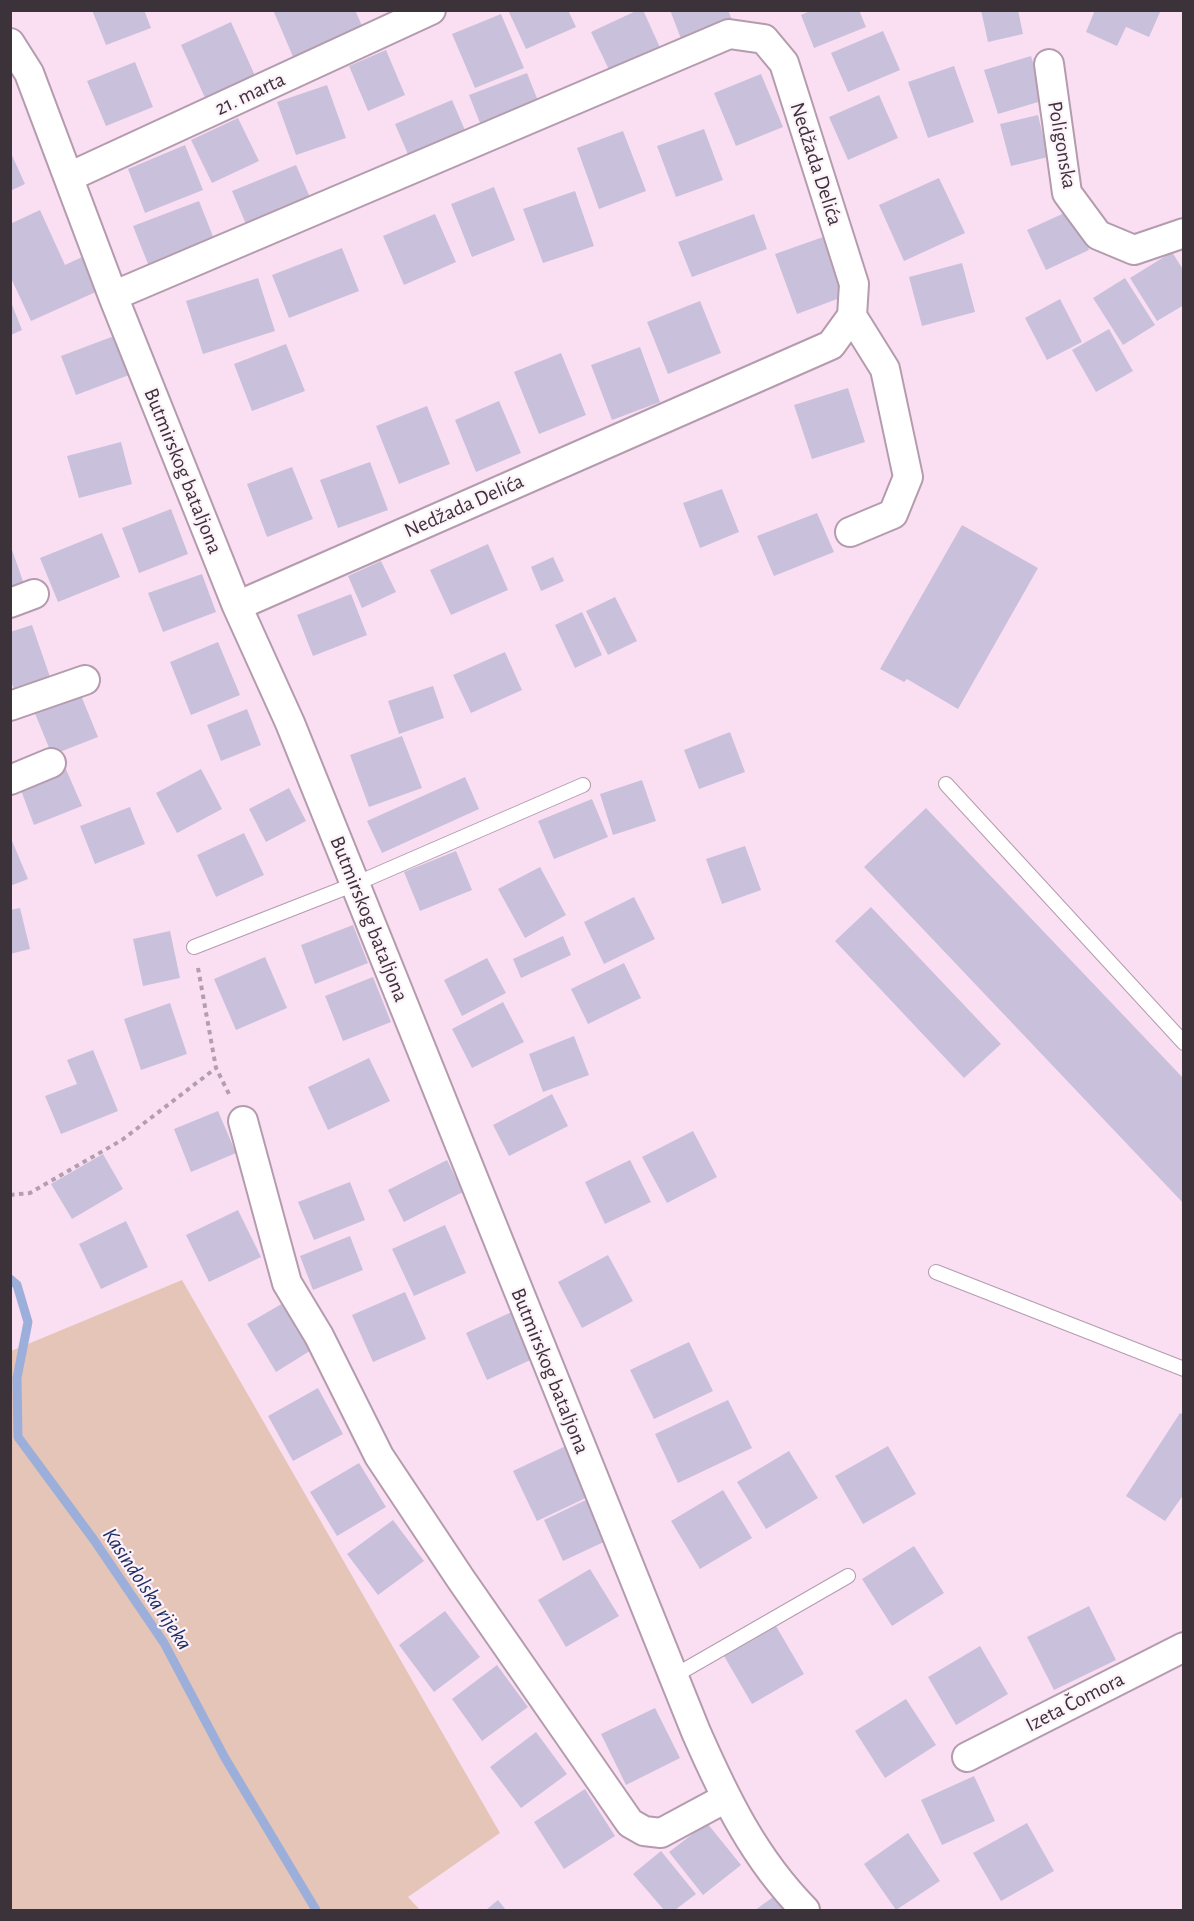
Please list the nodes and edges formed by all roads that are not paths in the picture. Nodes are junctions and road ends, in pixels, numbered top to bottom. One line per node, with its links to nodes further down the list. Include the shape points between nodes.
1 (431, 10): 4 (street, 21. marta)
2 (10, 43): 4 (street, Butmirskog bataljona, via 29,73)
3 (1049, 64): 5 (street, Poligonska, via 1067,193 1098,235 1134,250)
4 (69, 177): 6 (street, Butmirskog bataljona)
5 (1184, 233)
6 (113, 296): 7 (street, Nedžada Delića, via 729,34 764,39 784,63 854,284); 9 (street, Butmirskog bataljona)
7 (852, 316): 8 (street, via 885,369 908,477 893,514); 9 (street, Nedžada Delića, via 831,345)
8 (850, 532)
9 (237, 606): 16 (street, Butmirskog bataljona, via 290,723)
10 (85, 680): 11 (street)
11 (10, 706)
12 (51, 763): 13 (street)
13 (10, 780)
14 (945, 784): 18 (lane)
15 (583, 785): 16 (lane)
16 (355, 884): 17 (lane); 24 (street, Butmirskog bataljona)
17 (194, 947)
18 (1184, 1043)
19 (243, 1121): 26 (street, via 287,1283 319,1336 379,1456 630,1823 644,1831 661,1833)
20 (936, 1272): 21 (lane)
21 (1184, 1369)
22 (848, 1576): 24 (lane)
23 (1184, 1647): 25 (street, Izeta Čomora)
24 (674, 1676): 26 (street, Butmirskog bataljona)
25 (967, 1757)
26 (726, 1798): 27 (street, Butmirskog bataljona, via 763,1860)
27 (805, 1911)

